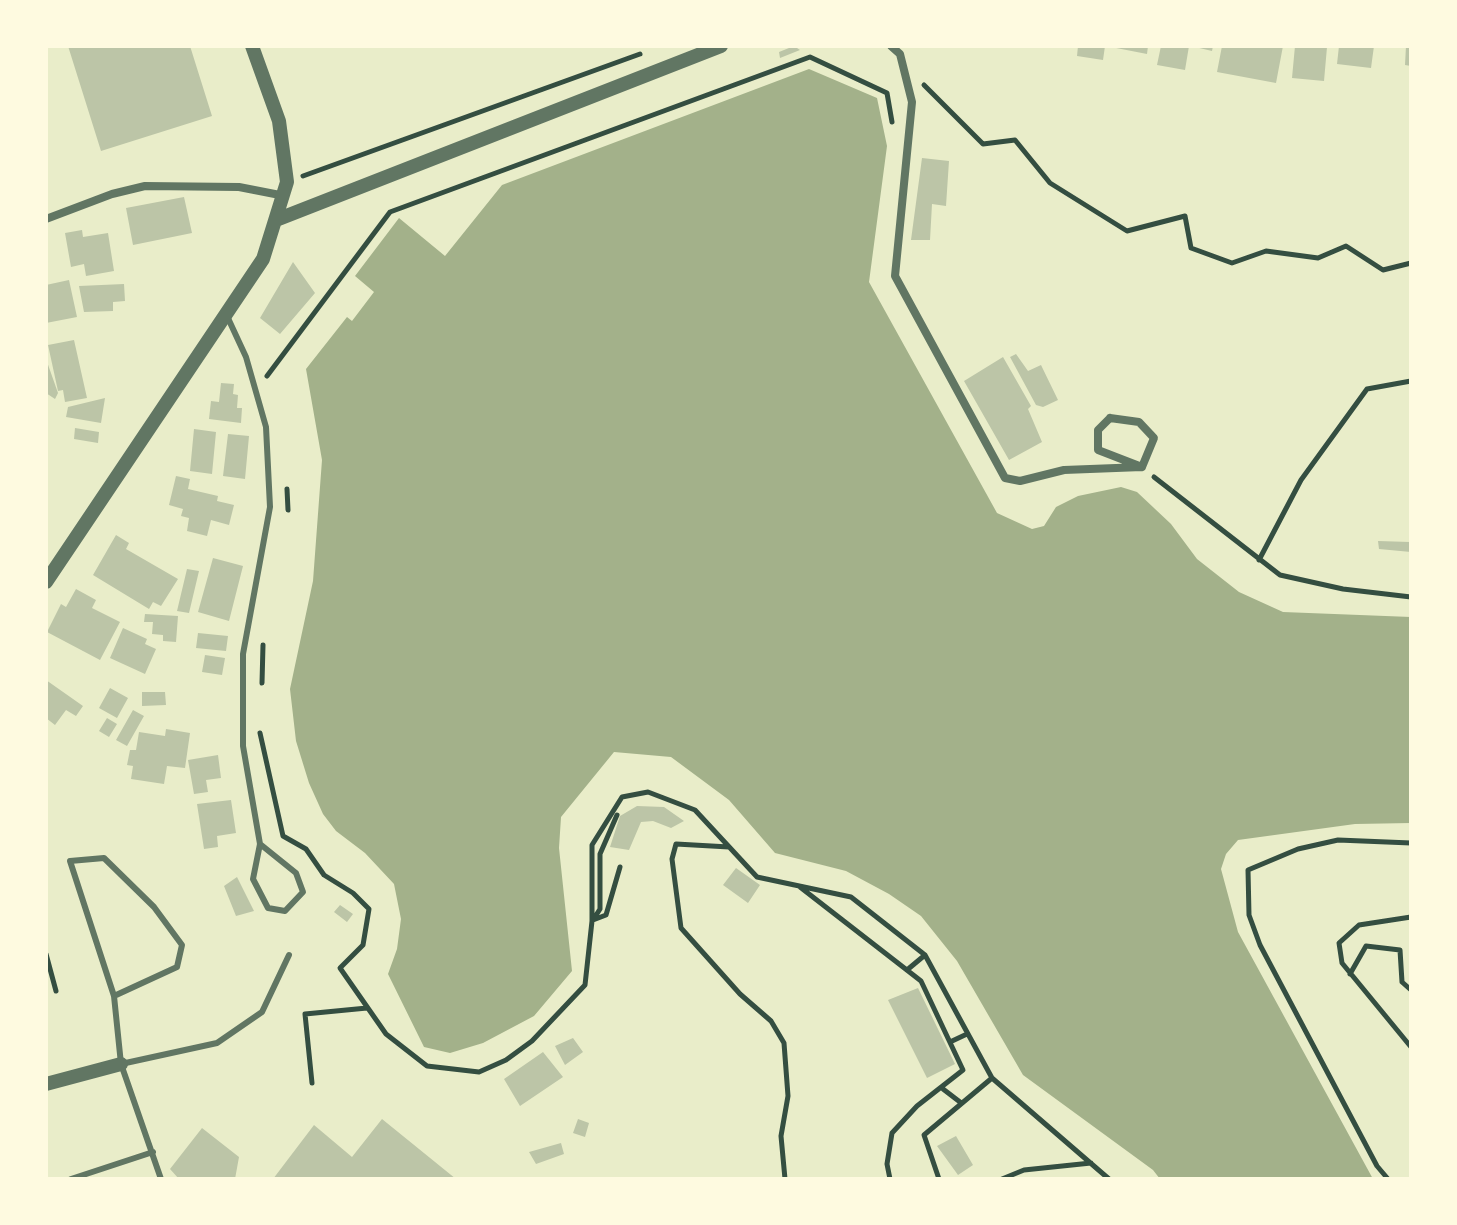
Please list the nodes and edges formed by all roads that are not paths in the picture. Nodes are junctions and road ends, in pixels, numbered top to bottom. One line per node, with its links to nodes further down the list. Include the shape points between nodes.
1 (252, 46): 4 (street, via 279,121)
2 (721, 46): 6 (street)
3 (891, 46): 8 (street, via 900,54 912,102 895,276 1005,478 1020,481 1064,470)
4 (286, 189): 5 (street, via 145,186); 6 (street)
5 (46, 219)
6 (276, 220): 7 (street, via 263,259)
7 (227, 316): 9 (street); 10 (lane, via 246,357 266,427 270,507 243,654 243,746)
8 (1142, 467): 8 (street, via 1098,450 1098,430 1110,418 1139,422 1154,438)
9 (46, 582)
10 (260, 844): 10 (lane, via 296,873 303,892 285,911 268,908 253,879)
11 (289, 955): 13 (lane, via 262,1012 217,1043)
12 (114, 996): 12 (lane, via 177,967 182,945 154,907 104,858 70,861); 13 (lane)
13 (121, 1064): 14 (street); 15 (lane)
14 (46, 1084)
15 (153, 1152): 16 (lane); 17 (lane)
16 (71, 1179)
17 (161, 1179)

